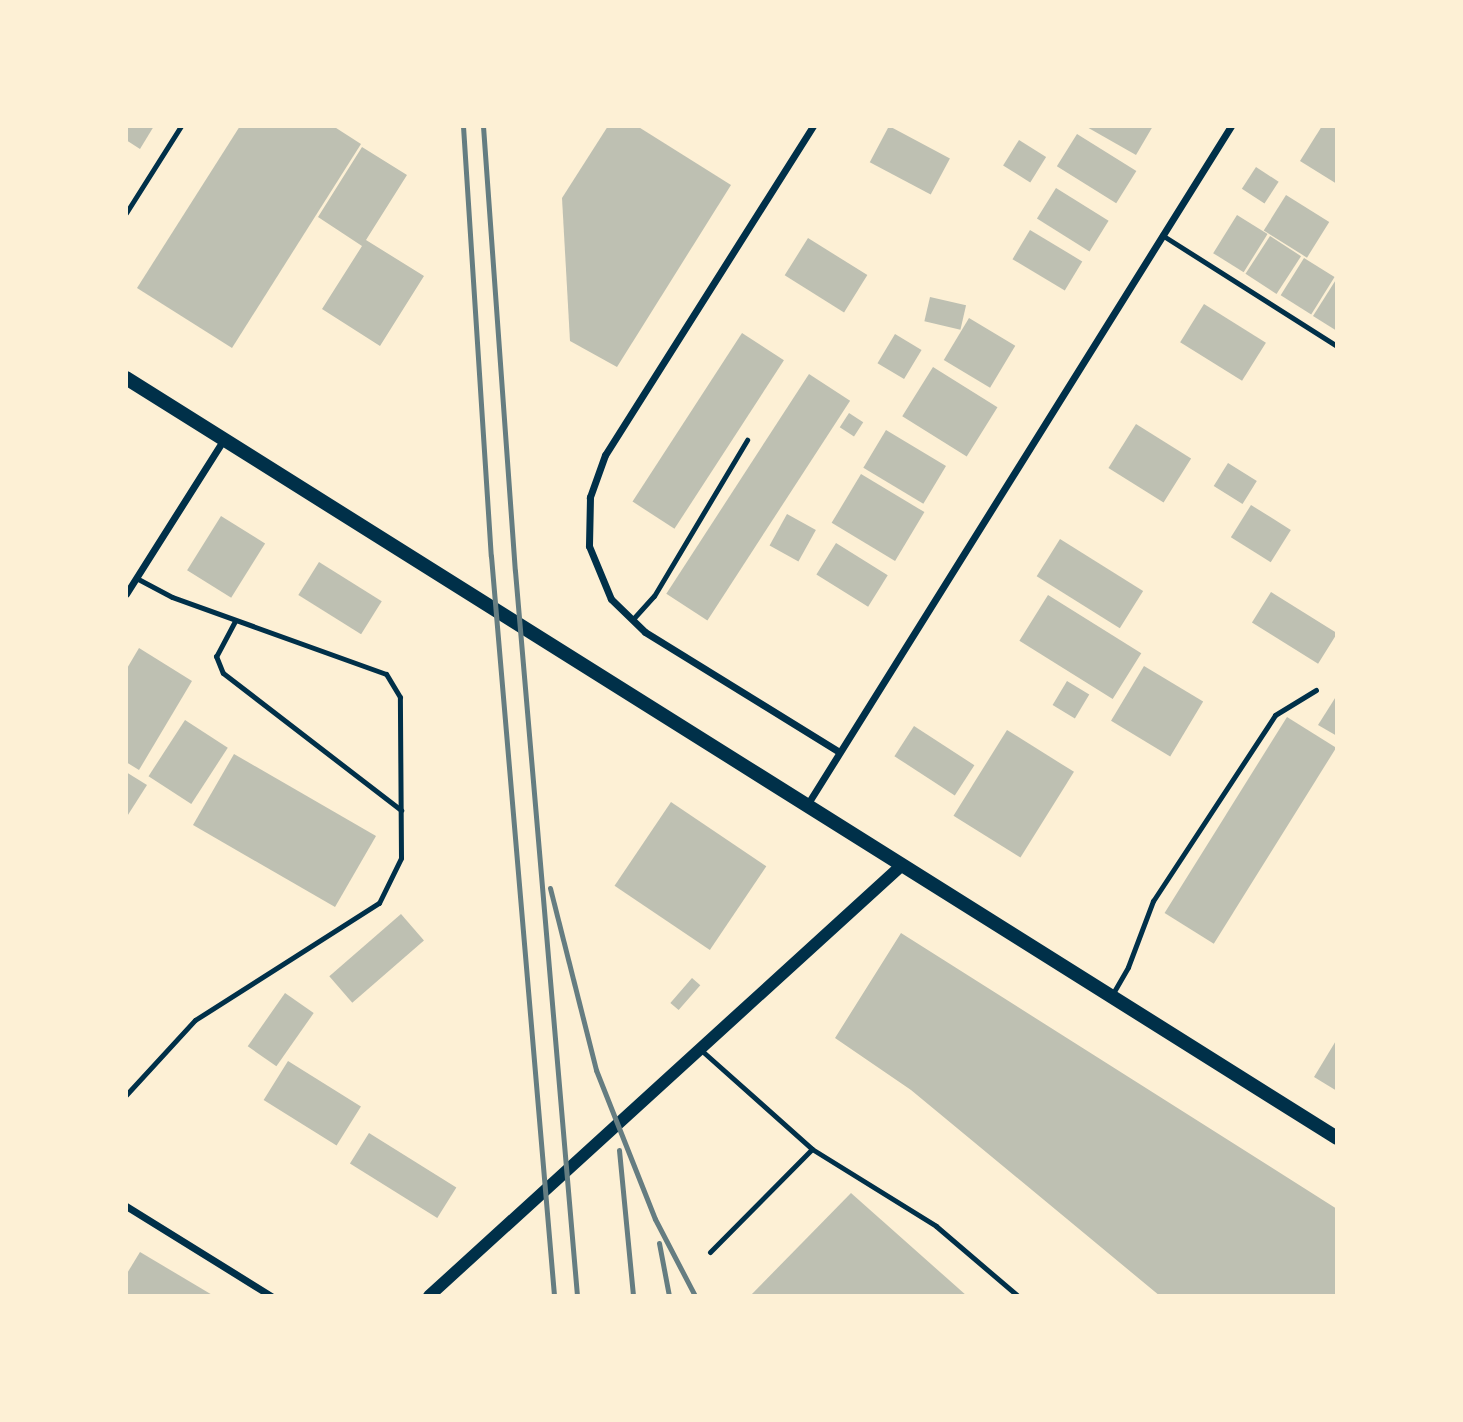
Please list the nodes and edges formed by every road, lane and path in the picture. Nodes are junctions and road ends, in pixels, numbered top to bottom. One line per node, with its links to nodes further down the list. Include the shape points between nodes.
1 (181, 126): 4 (lane)
2 (813, 126): 12 (street, via 605,455 590,497 589,546 611,599)
3 (1231, 126): 5 (street)
4 (126, 213)
5 (1163, 235): 6 (lane); 15 (street)
6 (1335, 345)
7 (126, 378): 8 (main road)
8 (223, 439): 10 (street); 16 (main road)
9 (747, 440): 12 (lane, via 653,596)
10 (138, 578): 11 (street); 13 (lane)
11 (126, 594)
12 (633, 620): 15 (street, via 645,632)
13 (234, 621): 17 (lane, via 216,656 223,673); 17 (lane, via 386,674 400,696)
14 (1316, 690): 19 (lane, via 1275,715 1153,901)
15 (838, 751): 16 (street)
16 (807, 805): 18 (main road)
17 (401, 810): 21 (lane, via 401,858 379,902 195,1020)
18 (902, 865): 19 (main road); 20 (street)
19 (1112, 995): 22 (main road)
20 (701, 1050): 23 (lane); 27 (street)
21 (126, 1095)
22 (1337, 1138)
23 (812, 1149): 25 (lane); 28 (lane, via 936,1226)
24 (126, 1206): 26 (street)
25 (710, 1252)
26 (271, 1296)
27 (429, 1296)
28 (1018, 1296)

